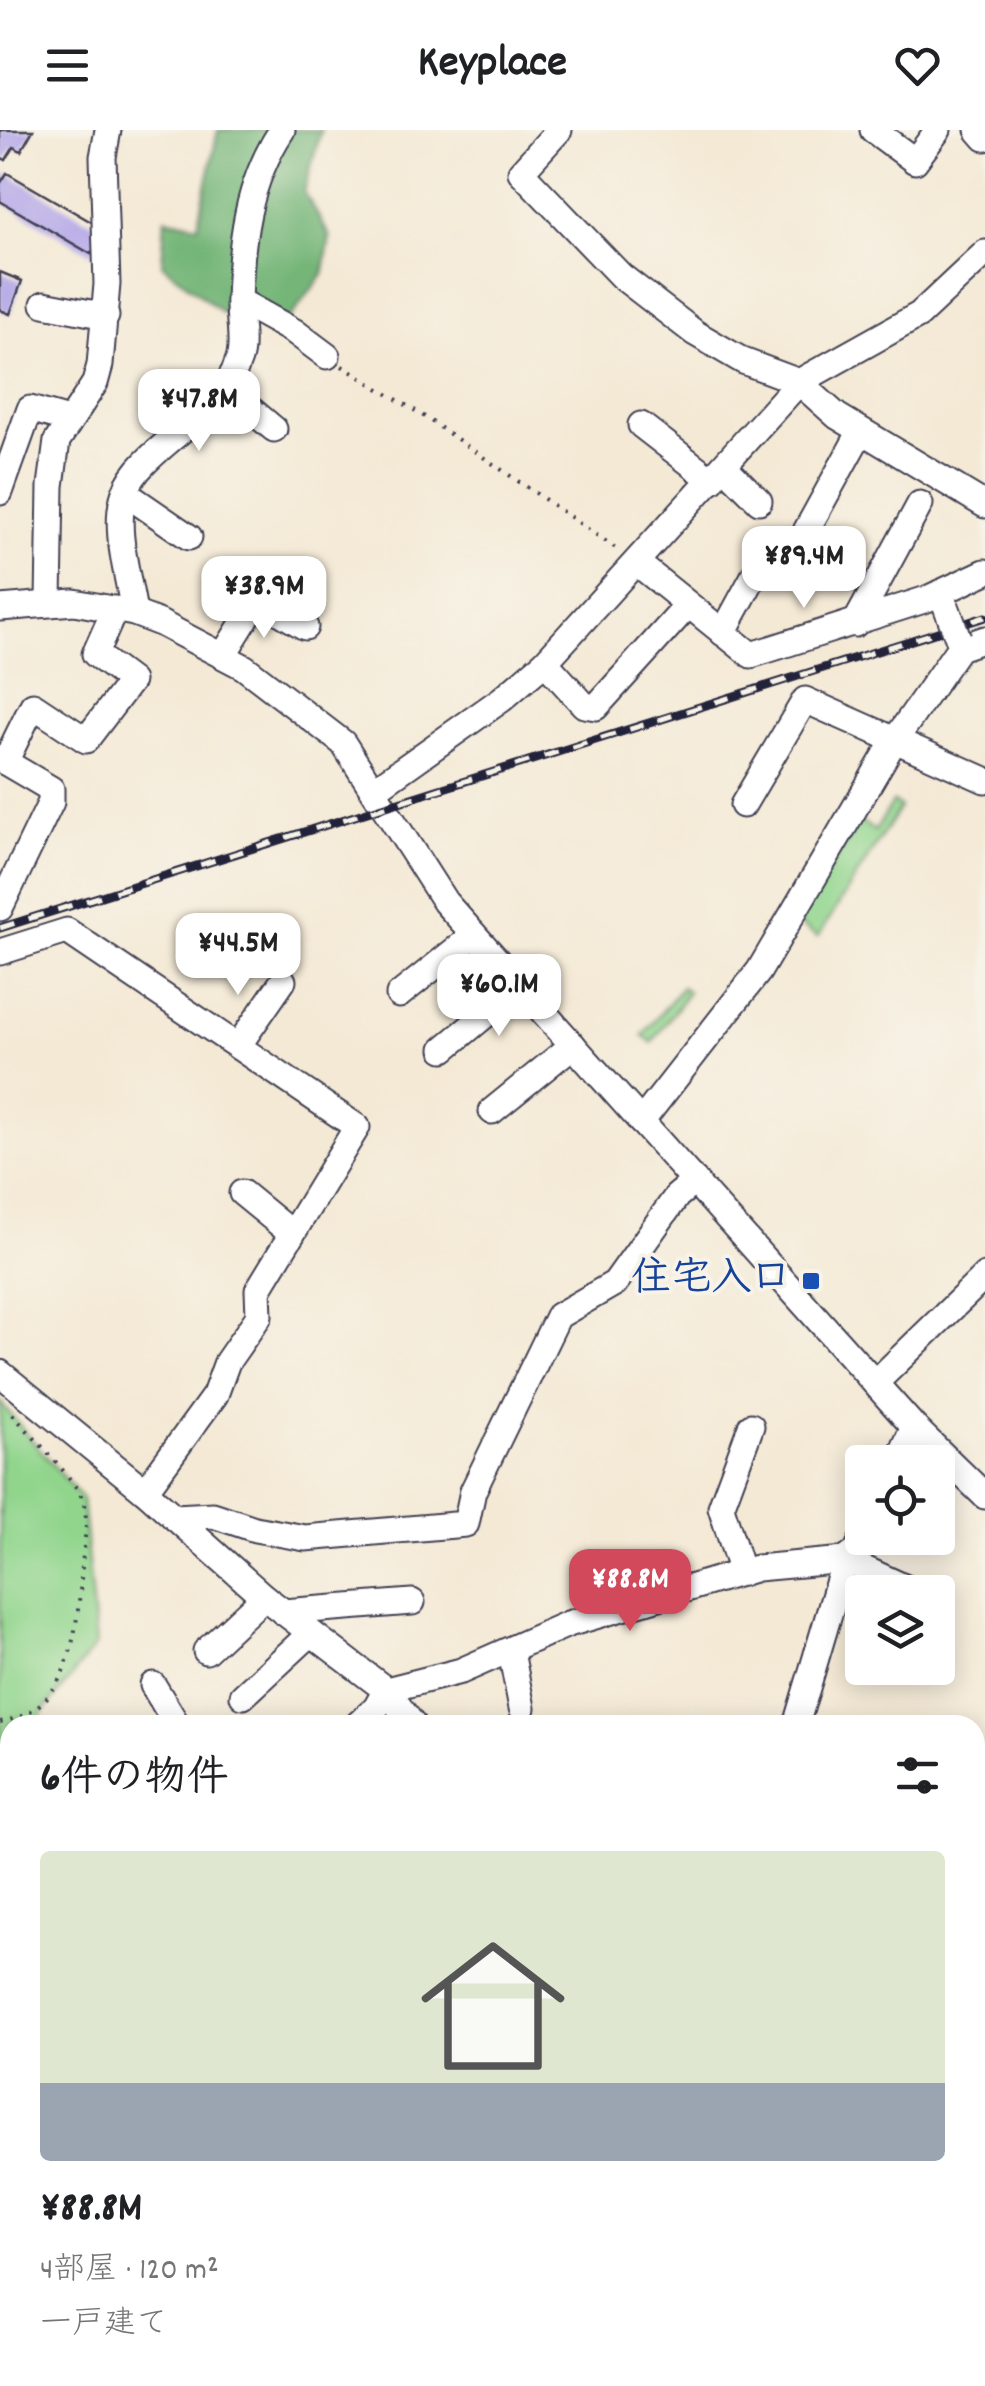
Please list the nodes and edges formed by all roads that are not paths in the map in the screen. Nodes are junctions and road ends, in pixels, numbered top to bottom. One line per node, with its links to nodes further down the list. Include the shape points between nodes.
1 (108, 130): 11 (street)
2 (282, 130): 9 (street, via 254,180)
3 (559, 130): 13 (street, via 521,172 621,276 695,333)
4 (873, 130): 5 (street, via 915,161)
5 (938, 130)
6 (978, 130): 7 (street)
7 (985, 138)
8 (985, 253): 13 (street, via 919,315)
9 (240, 301): 12 (street); 14 (street, via 240,358)
10 (44, 304): 11 (street)
11 (106, 316): 15 (street, via 95,383)
12 (326, 356)
13 (799, 382): 18 (street); 19 (street)
14 (224, 387): 17 (street); 21 (street)
15 (69, 420): 20 (street, via 30,409); 31 (street, via 57,441 51,486)
16 (641, 425): 19 (street)
17 (274, 429)
18 (862, 431): 24 (street); 25 (street)
19 (718, 473): 22 (street); 28 (street)
20 (0, 492)
21 (125, 493): 26 (street); 34 (street)
22 (759, 501)
23 (920, 504): 35 (street)
24 (985, 505)
25 (806, 531)
26 (189, 537)
27 (767, 552): 37 (street)
28 (637, 563): 32 (street); 41 (street)
29 (985, 572): 30 (street)
30 (944, 600): 35 (street); 39 (street, bridge)
31 (49, 602): 33 (street); 34 (street)
32 (688, 605): 37 (street); 41 (street, via 596,707 584,705)
33 (0, 608)
34 (125, 611): 40 (street); 43 (street, via 95,654 131,681 86,740 33,706)
35 (855, 624): 37 (street, via 751,656)
36 (305, 627): 40 (street, via 258,599)
37 (724, 634)
38 (985, 639): 39 (street)
39 (958, 643): 42 (street)
40 (224, 654): 45 (street, via 343,743)
41 (545, 662): 45 (street)
42 (893, 742): 44 (street); 46 (street, via 805,700); 57 (street, via 759,971)
43 (2, 760): 47 (street, via 50,789 51,802)
44 (985, 780)
45 (375, 789): 48 (street, via 445,902)
46 (743, 805)
47 (2, 902)
48 (474, 935): 51 (street); 52 (street)
49 (0, 952): 54 (street, via 68,931)
50 (283, 982): 54 (street)
51 (519, 987): 53 (street); 55 (street)
52 (399, 995)
53 (573, 1045): 56 (street); 57 (street)
54 (238, 1046): 60 (street, via 357,1126)
55 (444, 1049)
56 (492, 1112)
57 (641, 1122): 58 (street)
58 (695, 1181): 63 (street); 69 (street, via 615,1283 558,1316 473,1490 466,1524 305,1538 213,1515)
59 (242, 1193): 60 (street)
60 (292, 1234): 67 (street, via 258,1290 259,1316 215,1395)
61 (985, 1276): 63 (street)
62 (6, 1379): 67 (street)
63 (875, 1384): 65 (street)
64 (751, 1426): 72 (street, via 721,1506)
65 (914, 1427): 66 (street); 68 (street)
66 (906, 1445)
67 (145, 1491): 69 (street)
68 (985, 1496)
69 (174, 1517): 75 (street)
70 (852, 1555): 71 (street)
71 (845, 1560): 72 (street); 73 (street); 86 (street)
72 (742, 1573): 78 (street, via 568,1624)
73 (878, 1575)
74 (412, 1602): 75 (street)
75 (274, 1604): 76 (street); 77 (street)
76 (311, 1633): 80 (street); 81 (street)
77 (206, 1652)
78 (511, 1652): 80 (street); 82 (street)
79 (153, 1685): 83 (street)
80 (386, 1690): 84 (street); 85 (street)
81 (243, 1696)
82 (522, 1708)
83 (172, 1715)
84 (366, 1715)
85 (405, 1715)
86 (799, 1715)

